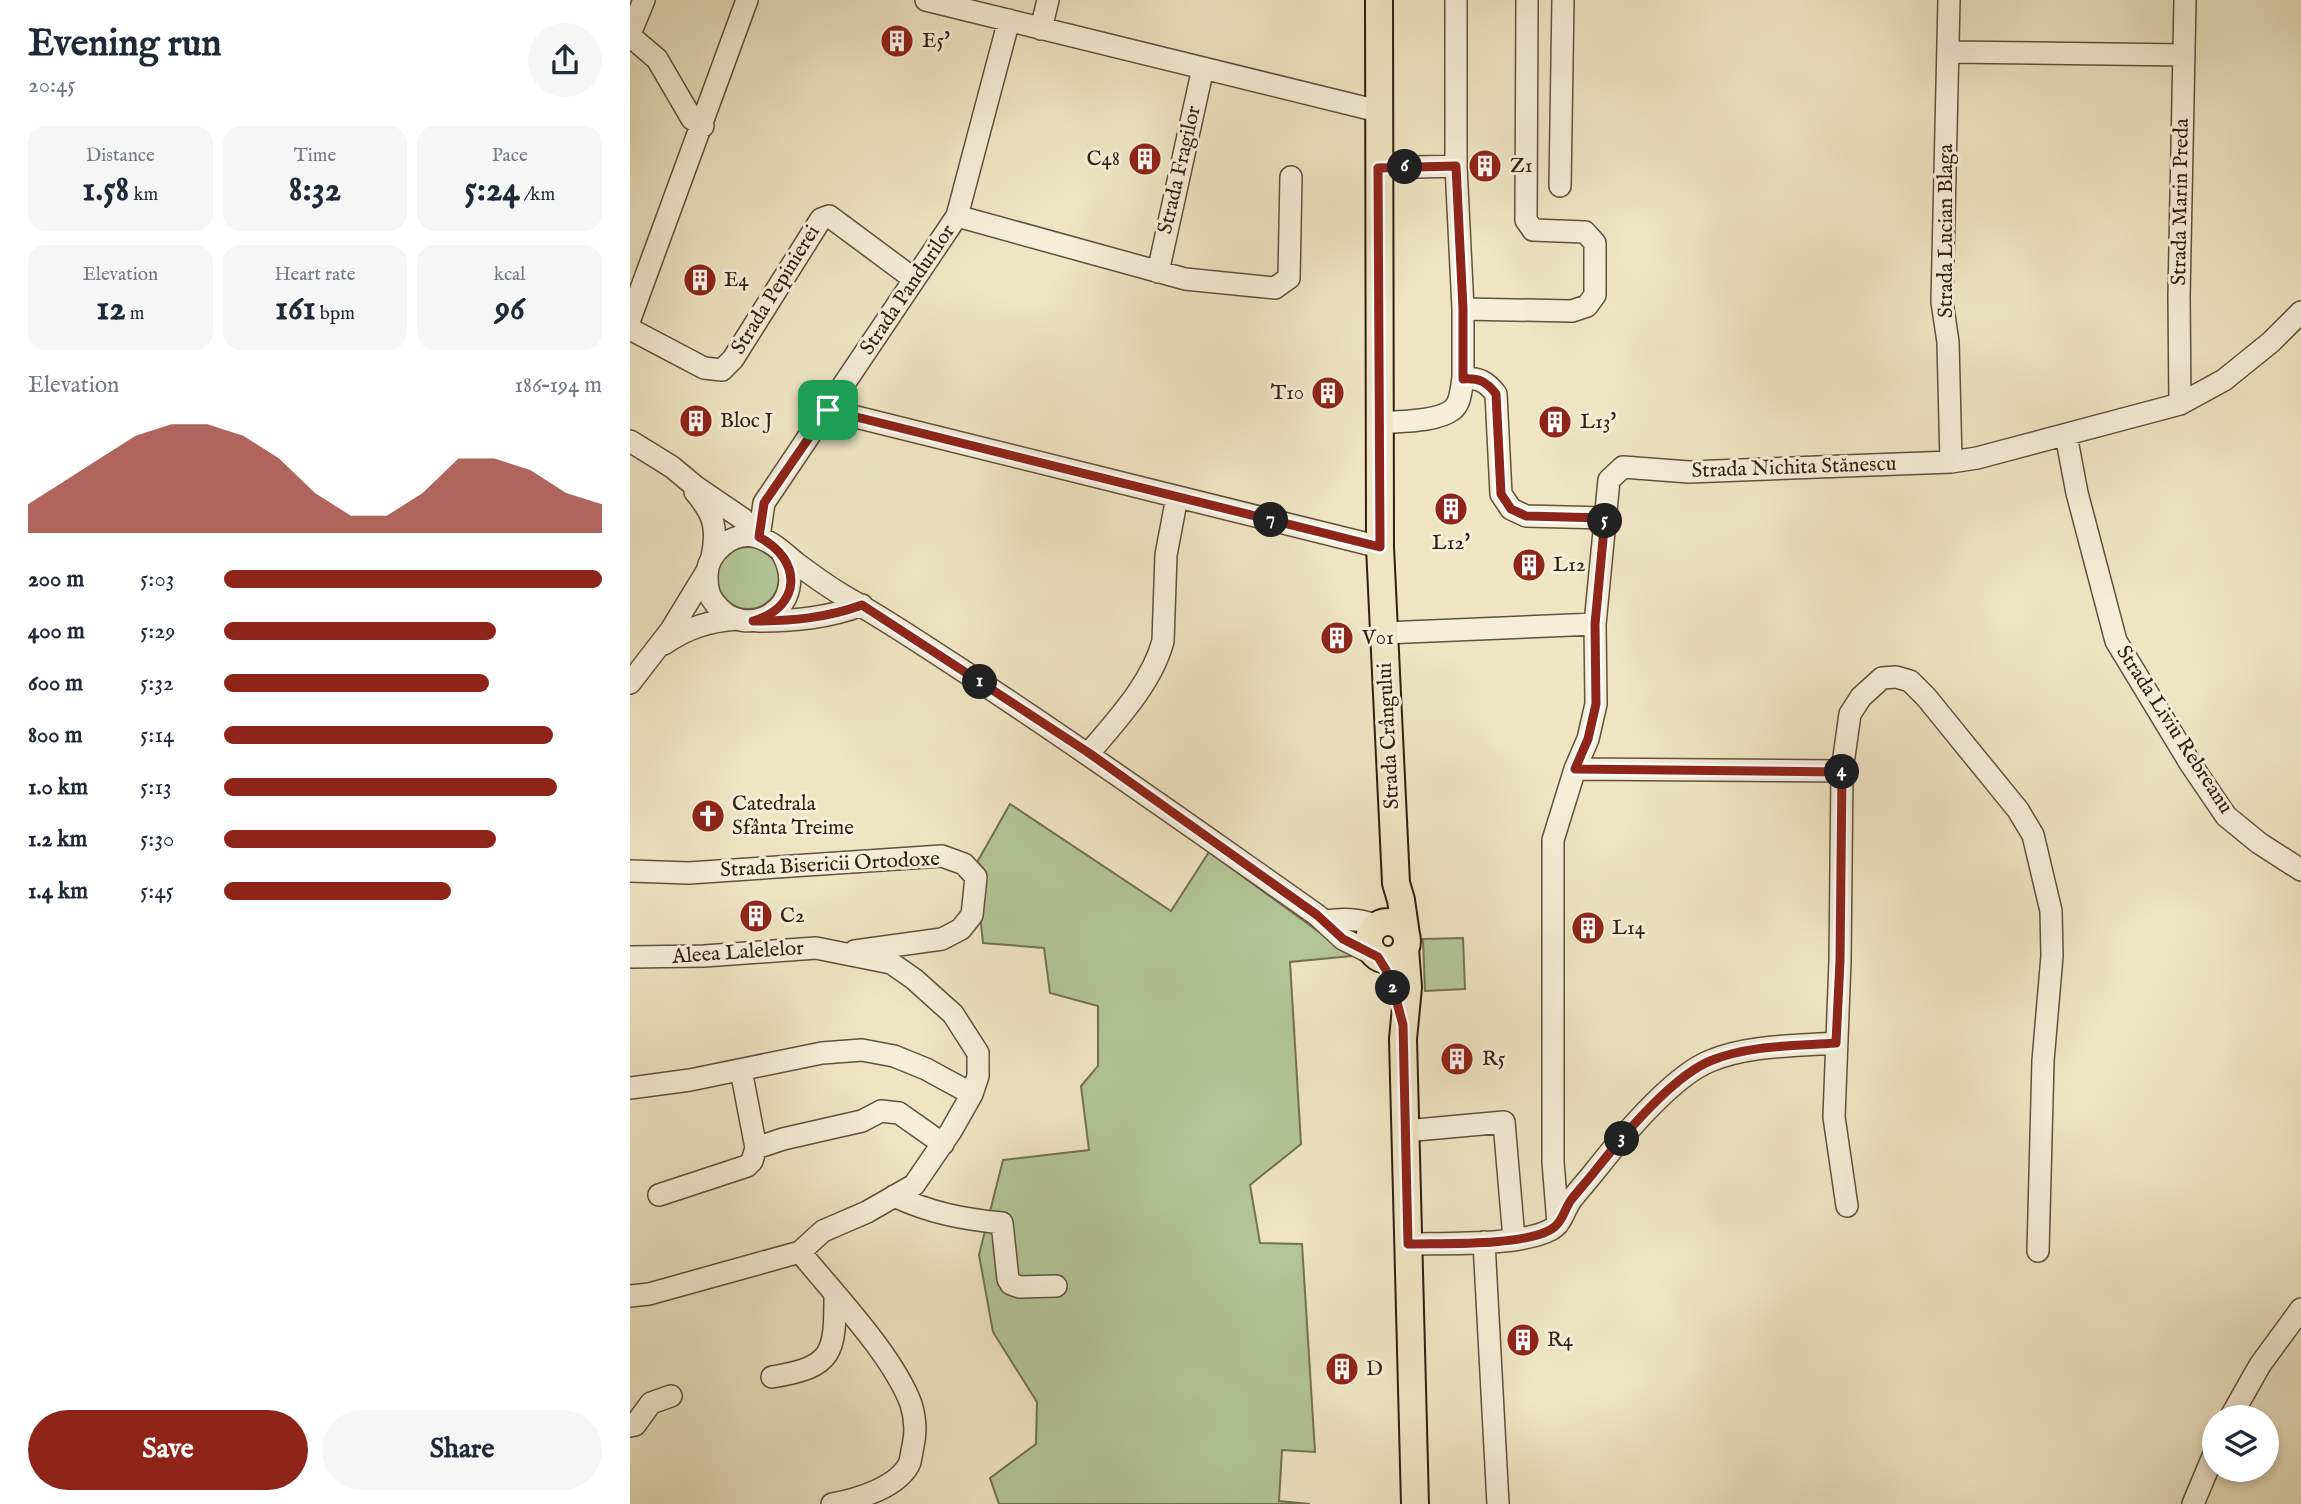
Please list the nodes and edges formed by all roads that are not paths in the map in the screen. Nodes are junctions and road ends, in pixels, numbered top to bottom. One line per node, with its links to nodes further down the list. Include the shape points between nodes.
1 (644, 0): 13 (street)
2 (747, 0): 18 (street)
3 (926, 0): 11 (street)
4 (1048, 0): 12 (street)
5 (1379, 0): 17 (main road, Strada Crângului)
6 (1456, 0): 19 (street)
7 (1527, 0): 26 (street, via 1526,220 1533,230 1585,232 1592,237 1595,295 1587,306 1572,311)
8 (1563, 0): 22 (street)
9 (1949, 0): 14 (street, Strada Lucian Blaga)
10 (2185, 0): 15 (street, Strada Marin Preda)
11 (1009, 20): 12 (street); 23 (street, Strada Pandurilor)
12 (1041, 29): 16 (street)
13 (630, 35): 18 (street, via 657,59 692,119)
14 (1950, 52): 15 (street); 36 (street, Strada Lucian Blaga, via 1942,302 1948,342)
15 (2184, 55): 31 (street, Strada Marin Preda)
16 (1203, 68): 17 (street); 24 (street, Strada Fragilor)
17 (1378, 111): 20 (main road, Strada Crângului)
18 (703, 126): 28 (street)
19 (1456, 166): 20 (street); 26 (street)
20 (1378, 168): 33 (main road, Strada Crângului)
21 (1291, 177): 24 (street, via 1289,278 1275,288)
22 (1560, 186)
23 (957, 216): 24 (street); 25 (street, Strada Pandurilor)
24 (1158, 272)
25 (914, 279): 29 (street, Strada Pepinierei, via 829,216 821,219 722,370 704,368); 32 (street, Strada Pandurilor)
26 (1463, 309): 30 (street)
27 (2301, 312): 31 (street, Strada Nichita Stănescu, via 2224,380)
28 (630, 319)
29 (630, 328)
30 (1463, 379): 33 (street, via 1453,410 1436,418); 39 (street, via 1479,378 1496,394 1501,494 1511,509 1526,516)
31 (2180, 404): 34 (street, Strada Nichita Stănescu)
32 (828, 410): 38 (street); 40 (street, Strada Pandurilor, via 764,503)
33 (1379, 423): 41 (main road, Strada Crângului)
34 (2066, 435): 36 (street, Strada Nichita Stănescu); 53 (street, Strada Liviu Rebreanu, via 2116,641 2226,816)
35 (635, 447): 37 (street)
36 (1951, 462): 39 (street, Strada Nichita Stănescu, via 1689,472 1623,467 1609,480)
37 (672, 467): 40 (street, via 743,519); 43 (street, via 701,499 715,525)
38 (1177, 497): 41 (street); 50 (street, via 1166,555 1160,651 1140,688)
39 (1605, 518): 46 (street, Strada Nichita Stănescu)
40 (757, 537): 42 (street); 43 (street, via 732,539)
41 (1380, 547): 47 (main road, Strada Crângului)
42 (781, 551): 44 (street); 45 (street, via 790,572 788,594 768,617)
43 (709, 564): 45 (street, via 707,586 712,601 723,612); 48 (street)
44 (862, 605): 45 (street, via 797,621); 50 (street)
45 (745, 620): 48 (street, via 694,627)
46 (1595, 624): 47 (street); 51 (street, Strada Nichita Stănescu, via 1596,704)
47 (1384, 633): 55 (main road, Strada Crângului)
48 (657, 650): 49 (street)
49 (630, 683)
50 (1089, 753): 56 (street)
51 (1575, 769): 52 (street); 73 (street, via 1553,840 1553,1163)
52 (1842, 772): 63 (street); 77 (street, via 1850,714 1861,697 1882,678 1910,681 2018,810 2033,835 2051,911 2052,956 2043,1061)
53 (2301, 870)
54 (630, 871): 59 (street, Strada Bisericii Ortodoxe, via 689,873 942,856 964,864 976,877 972,915 961,929 942,939)
55 (1396, 883): 57 (main road, Strada Crângului); 58 (main road, Strada Crângului)
56 (1325, 921): 57 (street, via 1342,918); 60 (street, via 1343,939)
57 (1379, 924): 58 (main road, via 1399,925); 60 (main road, via 1370,934 1369,944)
58 (1406, 942): 60 (main road, via 1393,959); 62 (main road, Strada Crângului, via 1408,987)
59 (846, 953): 61 (street, Aleea Lalelelor, via 816,948); 66 (street, via 891,963 953,1014 978,1053)
60 (1376, 956): 62 (main road, via 1390,979)
61 (630, 957)
62 (1403, 1025): 67 (main road)
63 (1836, 1043): 72 (street, via 1834,1117); 73 (street, via 1748,1051 1710,1061 1690,1072 1611,1151)
64 (741, 1070): 65 (street); 66 (street, via 822,1053 862,1050 894,1056); 69 (street)
65 (630, 1087)
66 (972, 1094): 68 (street)
67 (1405, 1130): 74 (street, via 1504,1122); 76 (main road)
68 (943, 1144): 69 (street, via 899,1113 881,1111 862,1121); 71 (street, via 914,1185)
69 (755, 1148): 70 (street, via 747,1166)
70 (659, 1195)
71 (894, 1196): 78 (street, via 823,1231); 79 (street, via 924,1210 1002,1223 1012,1284)
72 (1847, 1206)
73 (1558, 1224): 74 (street, via 1538,1235)
74 (1514, 1239): 75 (street)
75 (1484, 1242): 76 (street); 90 (street)
76 (1408, 1244): 89 (main road)
77 (2038, 1251)
78 (800, 1252): 80 (street); 81 (street)
79 (1056, 1286)
80 (835, 1295): 83 (street, via 834,1340 823,1361 807,1370); 88 (street, via 897,1376 912,1405 915,1434 909,1464 887,1486)
81 (630, 1296)
82 (2301, 1309): 85 (street)
83 (772, 1377)
84 (671, 1396): 86 (street, via 651,1403)
85 (2237, 1405)
86 (630, 1426)
87 (2202, 1482): 91 (street)
88 (832, 1504)
89 (1415, 1504)
90 (1498, 1504)
91 (2193, 1504)

